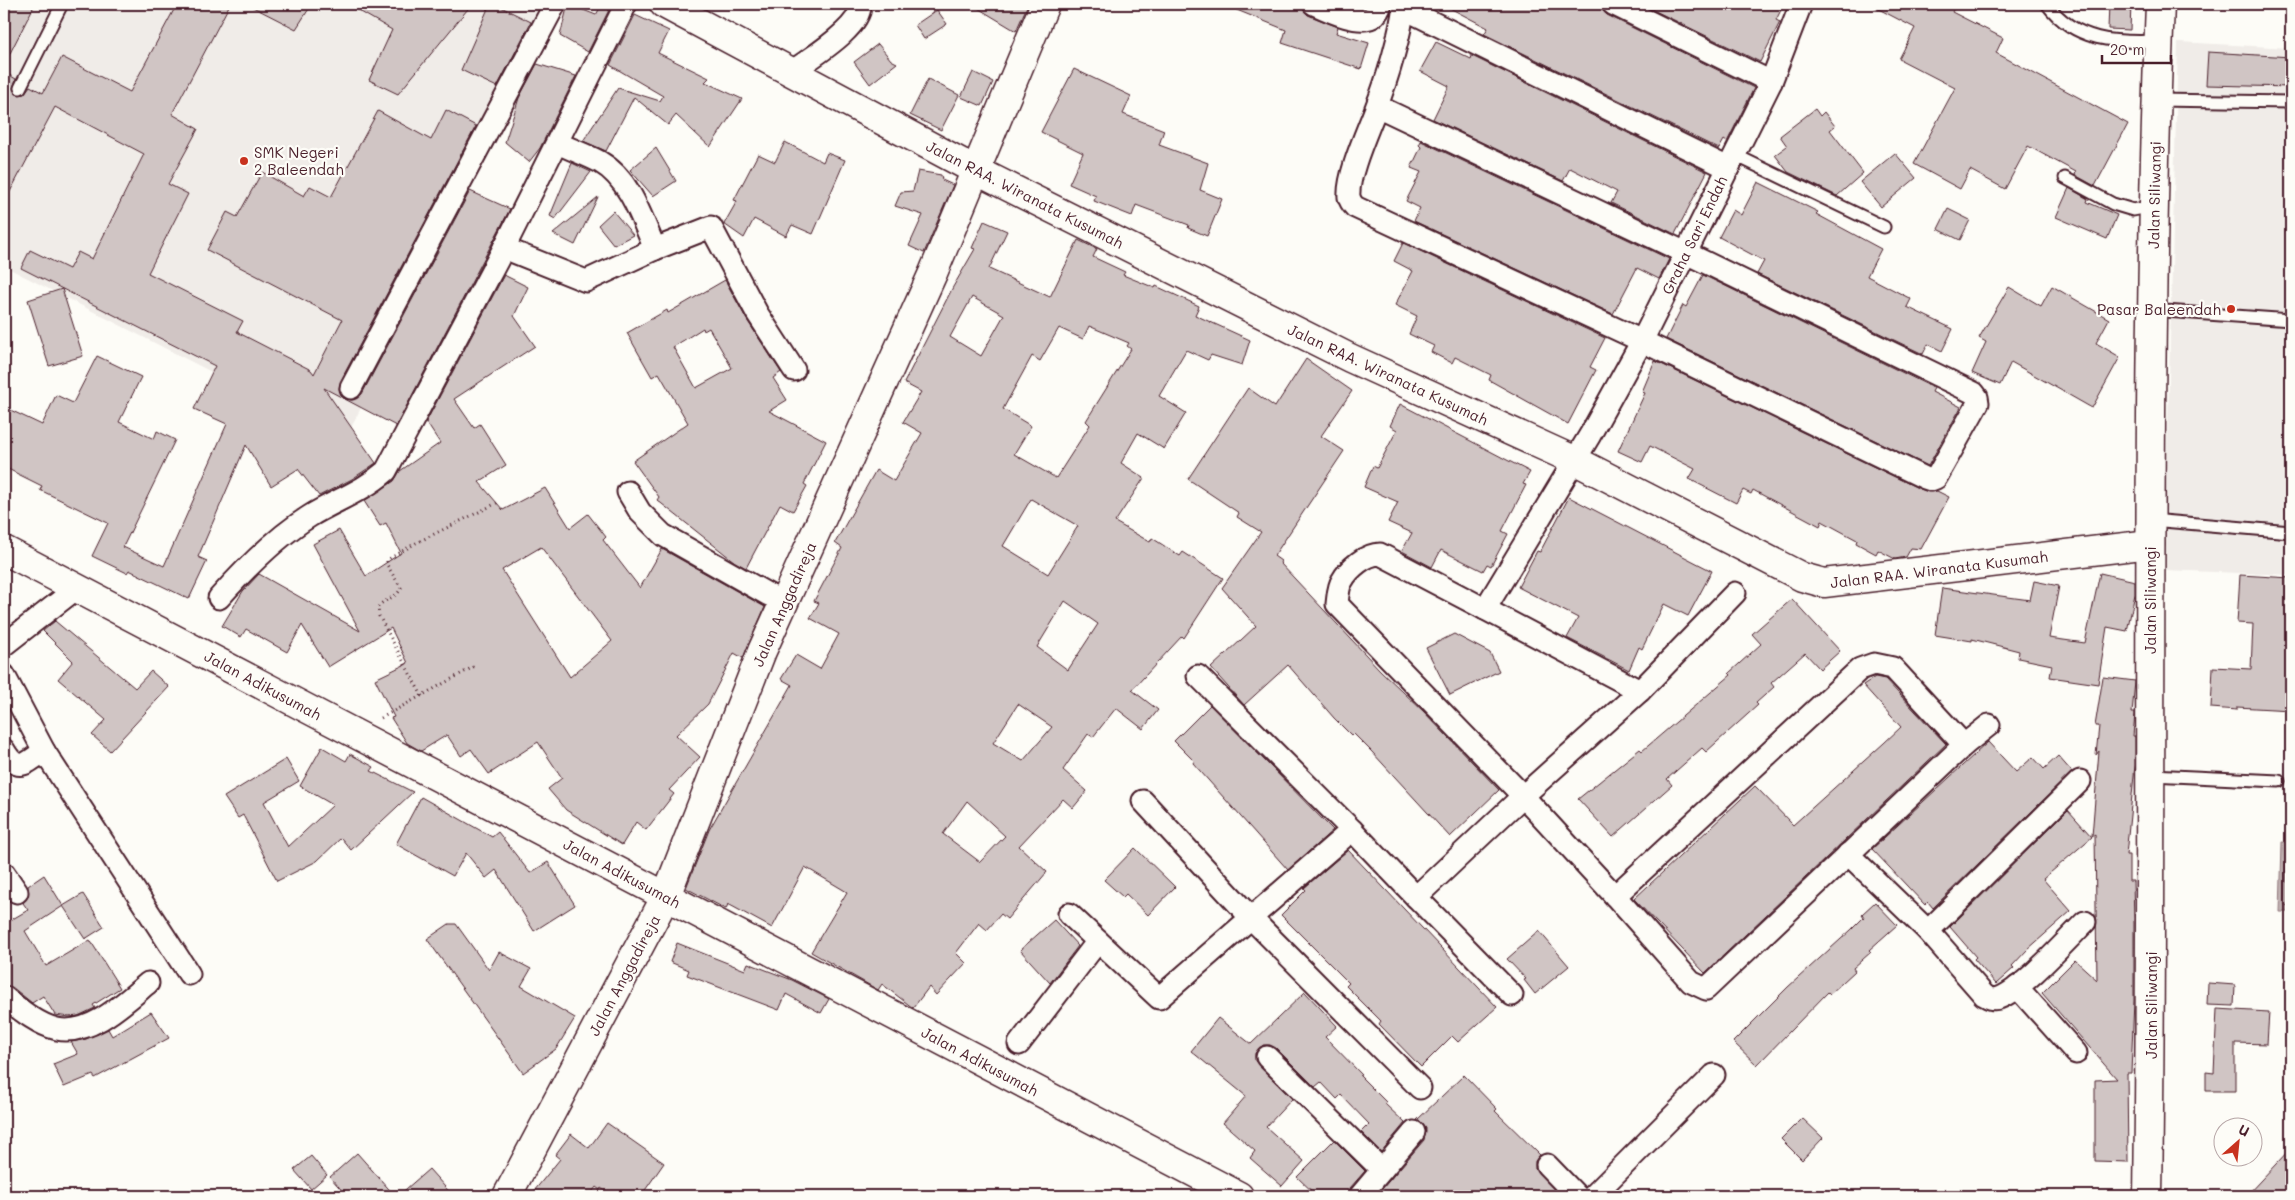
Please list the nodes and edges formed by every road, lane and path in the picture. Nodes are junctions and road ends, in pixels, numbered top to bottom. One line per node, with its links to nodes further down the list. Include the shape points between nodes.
1 (62, 4): 17 (lane)
2 (555, 4): 34 (street)
3 (626, 4): 21 (street)
4 (664, 4): 15 (main road, Jalan RAA. Wiranata Kusumah)
5 (860, 4): 15 (street, via 858,17 851,27)
6 (1046, 4): 23 (main road, Jalan Anggadireja)
7 (1314, 4): 8 (street, via 1338,15 1365,20 1376,15)
8 (1381, 4)
9 (1613, 4): 16 (street)
10 (1801, 4): 16 (street, Graha Sari Endah)
11 (2046, 4): 14 (lane, via 2054,14 2089,37 2118,42)
12 (2160, 4): 14 (main road, Jalan Siliwangi)
13 (1404, 6): 20 (street); 22 (street)
14 (2159, 41): 18 (main road, Jalan Siliwangi)
15 (792, 71): 23 (main road, Jalan RAA. Wiranata Kusumah)
16 (1771, 82): 22 (street, Graha Sari Endah)
17 (20, 88)
18 (2157, 100): 19 (lane); 25 (main road, Jalan Siliwangi)
19 (2291, 102)
20 (1377, 106): 29 (street); 32 (street, via 1353,174 1349,196 1354,207)
21 (558, 143): 27 (street); 28 (street, via 601,163 621,180)
22 (1730, 161): 26 (lane); 29 (street, Graha Sari Endah)
23 (975, 170): 35 (main road, Jalan RAA. Wiranata Kusumah, via 1362,364); 44 (main road, Jalan Anggadireja)
24 (2065, 178): 25 (lane, via 2112,204 2133,210)
25 (2154, 206): 30 (main road, Jalan Siliwangi)
26 (1884, 227)
27 (504, 248): 28 (street, via 586,281); 43 (street, via 386,471 369,486 308,517 244,570)
28 (655, 249): 33 (street, via 709,226 714,229 757,313)
29 (1686, 253): 32 (street, Graha Sari Endah); 32 (street, via 1974,392 1978,403 1936,478 1931,480)
30 (2151, 310): 31 (lane); 38 (main road, Jalan Siliwangi)
31 (2291, 320)
32 (1642, 341): 35 (street, Graha Sari Endah)
33 (794, 370)
34 (351, 388)
35 (1574, 460): 38 (main road, Jalan RAA. Wiranata Kusumah, via 1802,577 1824,583); 45 (street, Graha Sari Endah)
36 (628, 492): 44 (street, via 640,512 663,535)
37 (497, 502): 51 (path, via 387,560 401,588 400,592 381,602 379,616)
38 (2150, 532): 39 (lane); 57 (main road, Jalan Siliwangi)
39 (2291, 532)
40 (4, 550): 41 (main road, Jalan Adikusumah)
41 (77, 588): 46 (street); 53 (main road, Jalan Adikusumah)
42 (1735, 593): 50 (street)
43 (219, 598)
44 (784, 602): 66 (main road, Jalan Anggadireja)
45 (1485, 610): 50 (street); 60 (street, via 1380,554 1372,554 1360,561 1342,580 1337,604)
46 (4, 645)
47 (477, 665): 51 (path)
48 (4, 675): 56 (street)
49 (1198, 676): 62 (street)
50 (1640, 691): 60 (street)
51 (422, 696): 53 (path)
52 (1989, 725): 54 (street)
53 (354, 733): 66 (main road, Jalan Adikusumah)
54 (1964, 745): 63 (street); 67 (street, via 1893,668 1874,664 1860,669)
55 (4, 750): 56 (street, via 11,762 18,765 24,765)
56 (44, 751): 74 (street)
57 (2151, 775): 59 (lane); 92 (main road, Jalan Siliwangi)
58 (2080, 781): 72 (street)
59 (2279, 782)
60 (1524, 796): 67 (street); 68 (street)
61 (1143, 801): 70 (street)
62 (1352, 830): 68 (street); 70 (street)
63 (1848, 854): 67 (street, via 1706,989 1691,982); 72 (street)
64 (4, 873): 65 (street)
65 (17, 892)
66 (666, 896): 87 (main road, Jalan Anggadireja); 88 (main road, Jalan Adikusumah)
67 (1616, 896)
68 (1416, 897): 77 (street)
69 (1069, 914): 73 (street)
70 (1251, 918): 73 (street, via 1159,998); 83 (street)
71 (2085, 922): 76 (street)
72 (1928, 931): 76 (street, via 1984,995 1998,999)
73 (1098, 941): 79 (street)
74 (189, 974)
75 (148, 983): 78 (street, via 102,1018 84,1027 69,1029 47,1026)
76 (2017, 987): 80 (street)
77 (1512, 995)
78 (4, 997)
79 (1019, 1044)
80 (2076, 1053)
81 (1267, 1057): 86 (street)
82 (1714, 1075): 91 (street)
83 (1420, 1088)
84 (1414, 1132): 86 (street)
85 (1547, 1165): 90 (street)
86 (1382, 1170): 89 (street)
87 (507, 1196)
88 (1239, 1196)
89 (1360, 1196)
90 (1577, 1196)
91 (1593, 1196)
92 (2148, 1196)

